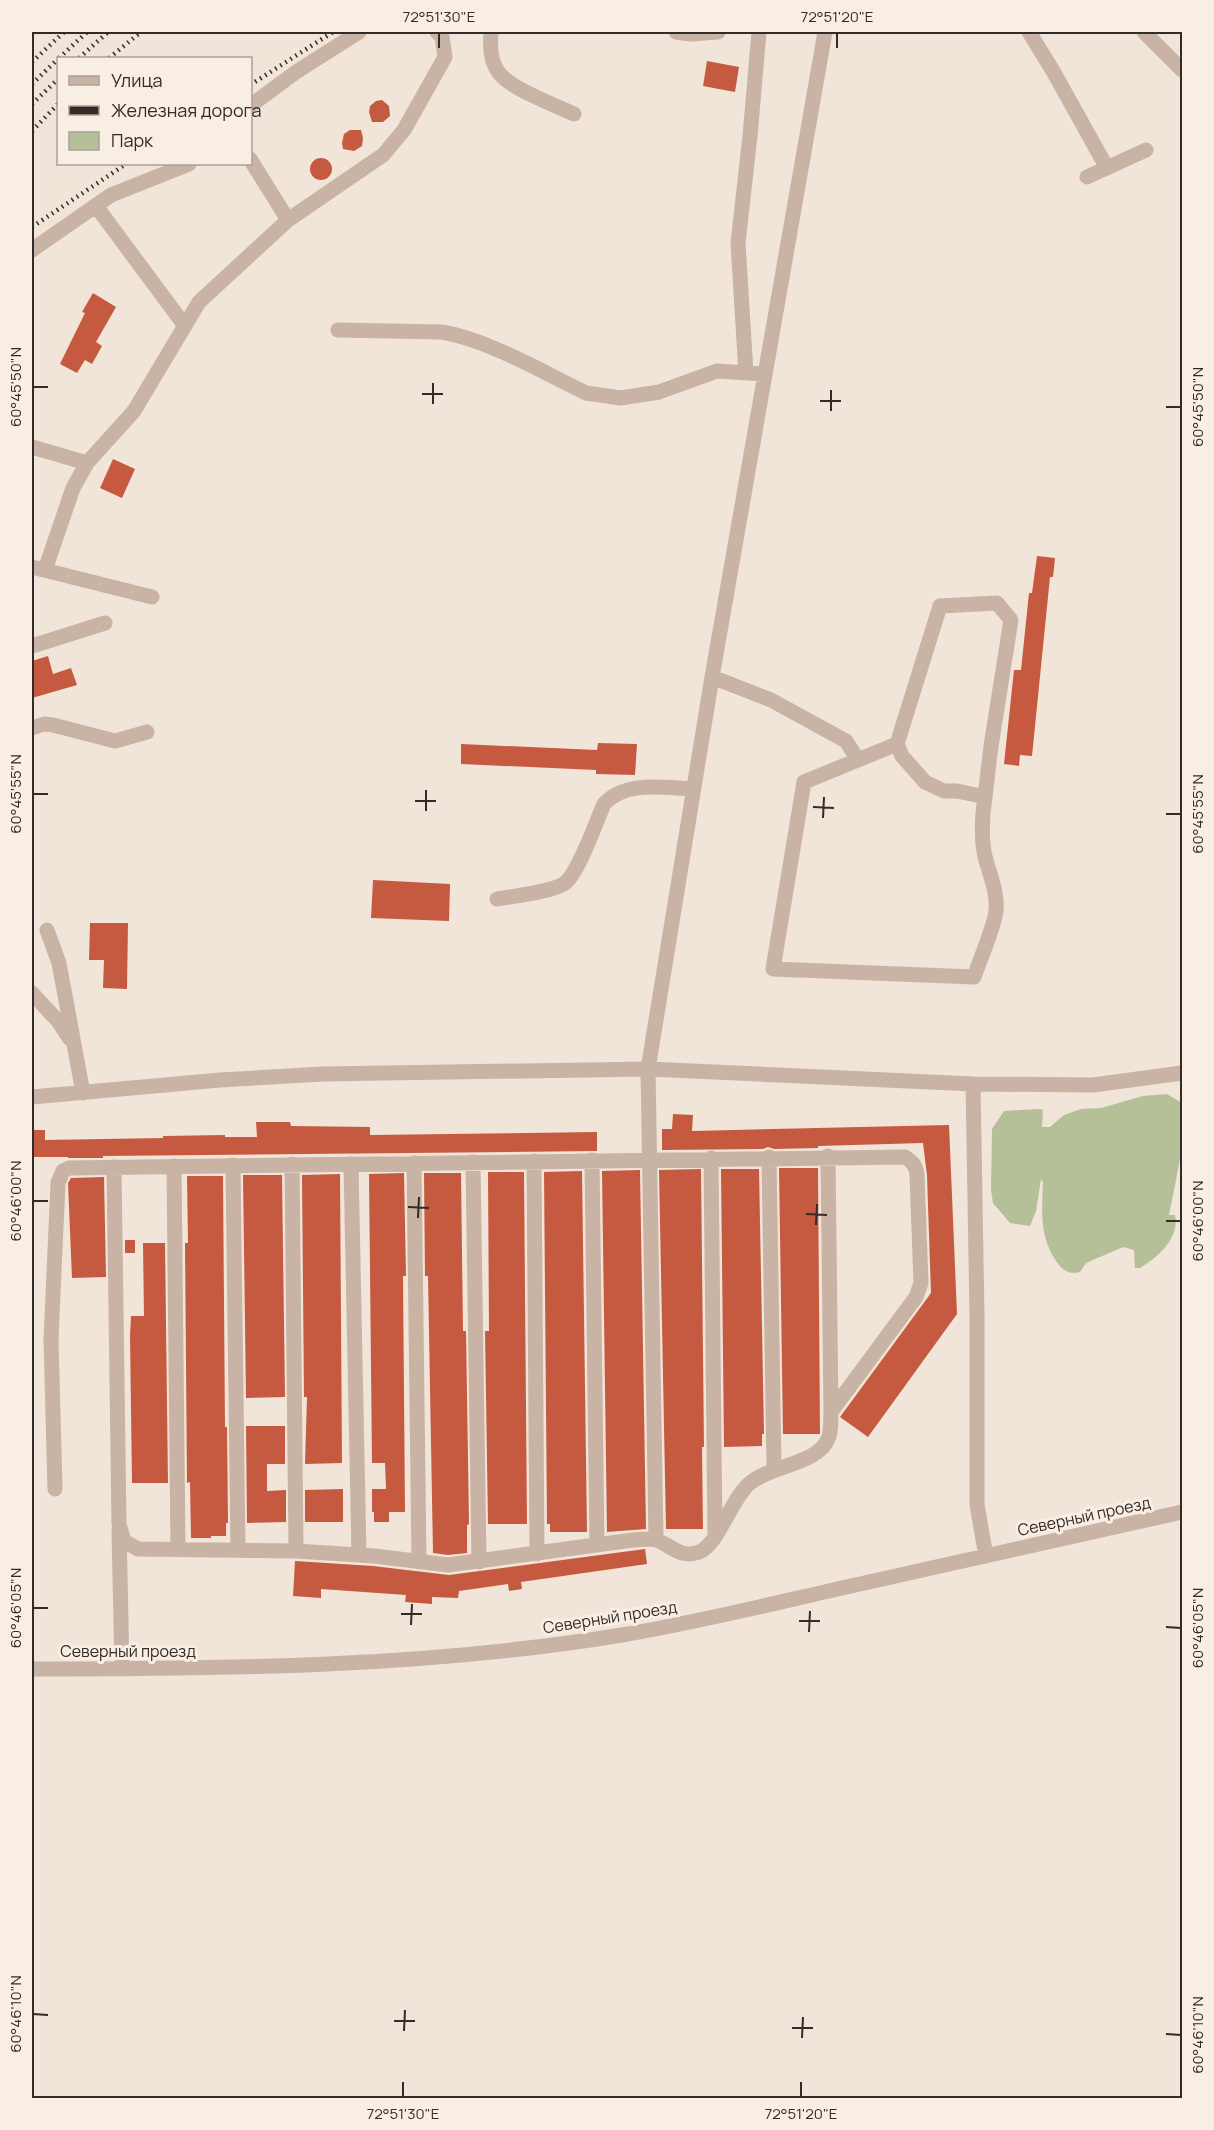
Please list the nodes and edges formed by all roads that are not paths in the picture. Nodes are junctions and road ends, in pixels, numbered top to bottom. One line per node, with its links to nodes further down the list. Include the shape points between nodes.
1 (359, 32): 11 (street)
2 (437, 32): 19 (street, via 442,37 446,57 404,130 383,155)
3 (491, 32): 12 (street, via 492,60 504,79)
4 (676, 32): 5 (street)
5 (718, 32)
6 (759, 32): 23 (street, via 738,243)
7 (825, 32): 24 (street)
8 (1029, 32): 16 (street)
9 (1144, 32): 10 (street)
10 (1182, 70)
11 (252, 105)
12 (574, 114)
13 (1146, 150): 16 (street)
14 (252, 162): 19 (street)
15 (186, 165): 18 (street, via 111,195)
16 (1107, 168): 17 (street)
17 (1088, 177)
18 (96, 206): 20 (street); 21 (street)
19 (288, 220): 21 (street, via 199,302)
20 (32, 250)
21 (185, 326): 26 (street, via 134,411)
22 (338, 330): 23 (street, via 457,335 602,397 645,396 717,371)
23 (746, 372): 24 (street)
24 (765, 374): 31 (street)
25 (32, 447): 26 (street)
26 (87, 463): 27 (street)
27 (38, 568): 28 (street)
28 (152, 597)
29 (105, 623): 30 (street)
30 (32, 646)
31 (712, 677): 35 (street, via 771,700 846,741); 36 (street)
32 (32, 728): 33 (street, via 53,724 115,741)
33 (147, 732)
34 (897, 744): 35 (street); 37 (street, via 902,756 925,782 944,791); 37 (street, via 940,606 997,603 1011,620)
35 (858, 760): 37 (street, via 804,782 773,969 974,977 996,912 995,888 982,838)
36 (693, 789): 38 (street, via 635,788 611,796 576,868 564,884); 42 (street)
37 (985, 797)
38 (497, 899)
39 (47, 930): 41 (street, via 59,963)
40 (32, 993): 41 (street, via 58,1021)
41 (75, 1050): 45 (street)
42 (648, 1069): 44 (street); 45 (street, via 323,1074); 50 (street)
43 (1182, 1073): 44 (street, via 1071,1086)
44 (973, 1084): 73 (street, via 978,1505)
45 (83, 1093): 46 (street)
46 (32, 1097)
47 (828, 1156): 48 (street); 60 (street); 60 (street, via 905,1157 912,1161 917,1175 921,1283 916,1297)
48 (769, 1157): 49 (street); 61 (street)
49 (711, 1158): 50 (street); 65 (street)
50 (649, 1159): 51 (street); 66 (street)
51 (592, 1160): 52 (street); 67 (street)
52 (534, 1161): 53 (street); 71 (street)
53 (473, 1162): 54 (street); 75 (street)
54 (414, 1163): 56 (street); 74 (street)
55 (292, 1164): 56 (street); 57 (street); 70 (street)
56 (351, 1164): 72 (street)
57 (233, 1165): 58 (street); 69 (street)
58 (174, 1166): 59 (street); 68 (street)
59 (114, 1167): 62 (street, via 69,1168 63,1171 58,1183 51,1339); 64 (street)
60 (831, 1412): 61 (street, via 830,1431 817,1454)
61 (774, 1469): 65 (street, via 741,1492)
62 (55, 1489)
63 (1182, 1512): 73 (street, Северный проезд)
64 (118, 1524): 68 (street, via 124,1541 138,1549); 77 (street)
65 (715, 1535): 66 (street, via 706,1548 689,1554 669,1549)
66 (656, 1540): 67 (street)
67 (597, 1545): 71 (street)
68 (178, 1549): 69 (street)
69 (238, 1550): 70 (street)
70 (296, 1551): 72 (street)
71 (537, 1554): 75 (street)
72 (359, 1555): 74 (street)
73 (986, 1556): 77 (street, Северный проезд, via 684,1624 567,1643 307,1664)
74 (419, 1562): 75 (street)
75 (479, 1562)
76 (32, 1669): 77 (street, Северный проезд)
77 (122, 1669)

